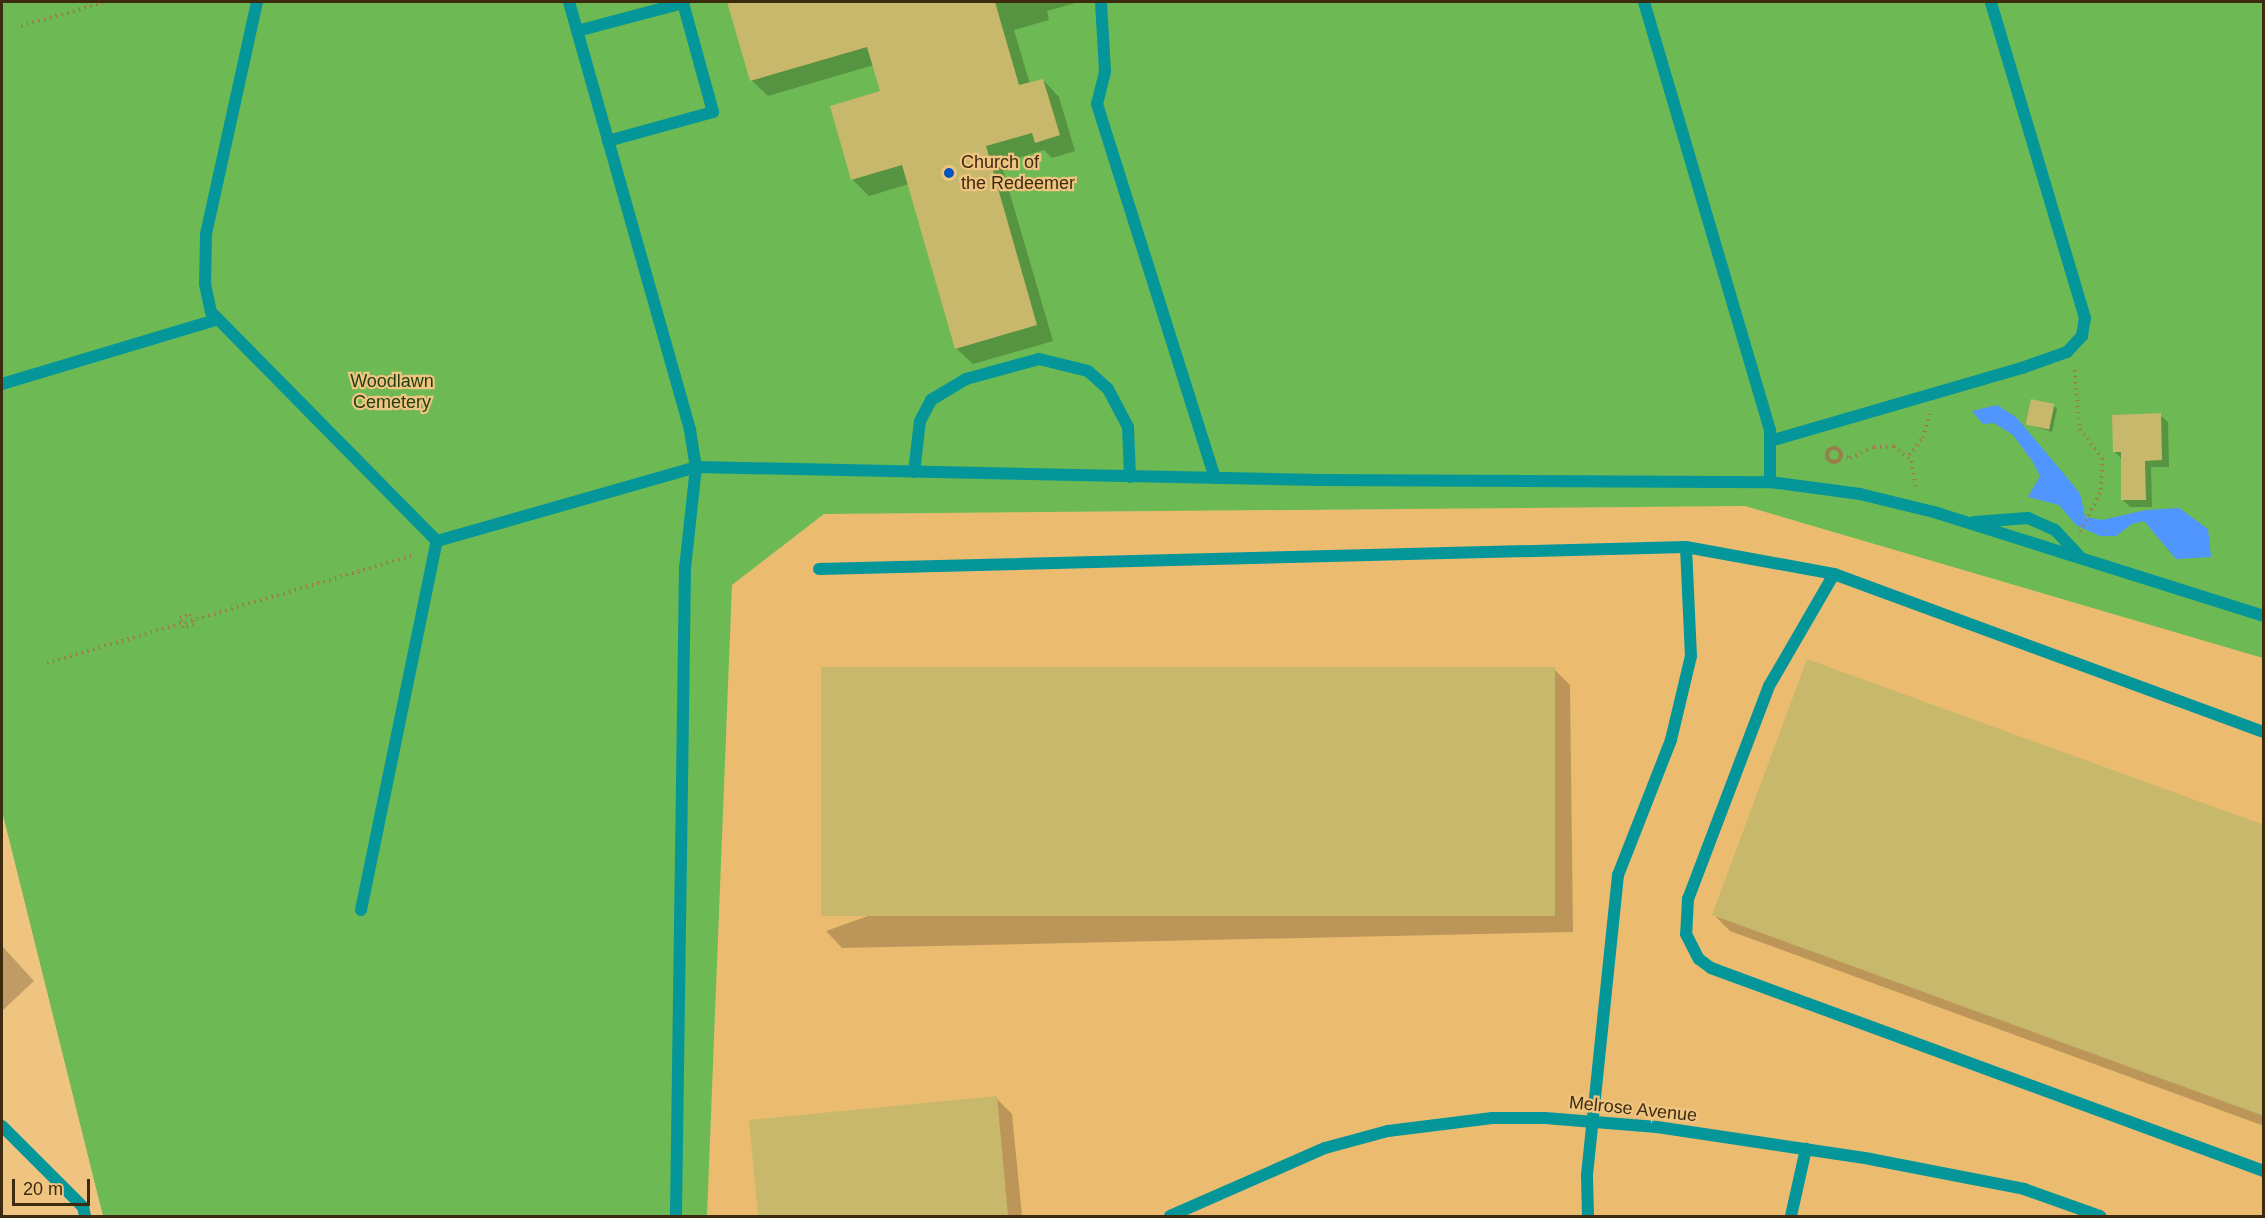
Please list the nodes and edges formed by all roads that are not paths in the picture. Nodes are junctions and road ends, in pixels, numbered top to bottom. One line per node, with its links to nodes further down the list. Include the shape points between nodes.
1 (257, 2): 8 (street, via 206,234 205,284)
2 (569, 2): 6 (street)
3 (1644, 2): 10 (street)
4 (1991, 2): 10 (street, via 2085,318 2082,336 2073,348 2022,368)
5 (1104, 4): 14 (street, via 1105,72 1097,104)
6 (577, 31): 7 (street); 7 (street, via 683,3 713,112)
7 (608, 141): 11 (street, via 690,430)
8 (215, 320): 9 (street); 17 (street)
9 (2, 384)
10 (1770, 441): 15 (street)
11 (696, 467): 12 (street); 17 (street); 30 (street, via 685,567)
12 (914, 472): 13 (street); 13 (street, via 920,421 931,400 966,379 1038,359 1088,372 1108,389 1128,427)
13 (1130, 477): 14 (street)
14 (1215, 478): 15 (street)
15 (1770, 482): 16 (street, via 1860,494)
16 (1969, 523): 19 (street); 19 (street, via 2028,518 2055,530)
17 (436, 545): 24 (street)
18 (1686, 547): 20 (street); 21 (street); 25 (street, via 1691,656 1671,740 1618,875 1605,977)
19 (2078, 556): 22 (street)
20 (819, 569)
21 (1834, 574): 23 (street); 28 (street, via 1769,686 1688,899 1686,934 1699,959 1711,968)
22 (2264, 616)
23 (2264, 732)
24 (361, 910)
25 (1595, 1122): 27 (street, Melrose Avenue); 31 (street, Melrose Avenue, via 1492,1118 1388,1131 1325,1148); 32 (street, via 1587,1176)
26 (2, 1126): 29 (street, via 83,1208)
27 (1806, 1149): 33 (street); 34 (street, Melrose Avenue, via 2024,1189)
28 (2264, 1171)
29 (85, 1216)
30 (676, 1216)
31 (1170, 1216)
32 (1588, 1216)
33 (1791, 1216)
34 (2100, 1216)

